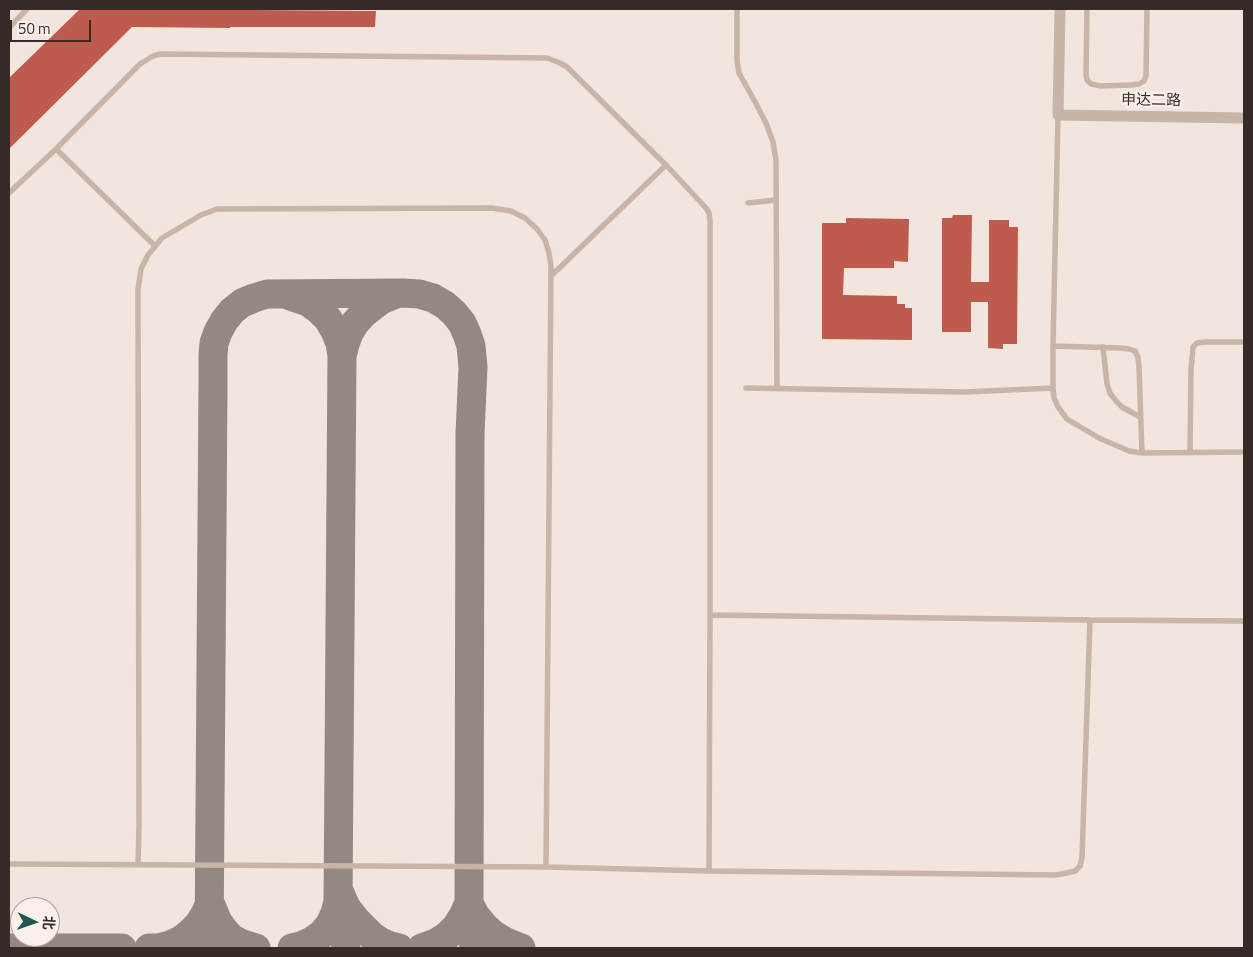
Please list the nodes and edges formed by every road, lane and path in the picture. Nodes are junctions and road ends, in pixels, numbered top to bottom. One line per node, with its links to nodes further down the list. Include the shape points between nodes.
1 (27, 9): 6 (lane)
2 (736, 9): 12 (lane, via 739,73 773,142)
3 (1060, 9): 7 (street)
4 (1087, 9): 5 (lane, via 1087,80 1101,86 1144,81)
5 (1147, 9)
6 (9, 28)
7 (1058, 115): 8 (street, 申达二路); 17 (lane)
8 (1244, 118)
9 (56, 149): 10 (lane, via 140,64 160,54 547,58 567,67); 11 (lane); 14 (lane)
10 (666, 165): 15 (lane); 26 (lane, via 706,208 710,220)
11 (9, 193)
12 (776, 200): 13 (lane); 20 (lane)
13 (748, 202)
14 (155, 246): 15 (lane, via 162,238 201,214 217,209 501,209 526,218 537,229 550,253); 30 (lane, via 143,264 138,290)
15 (551, 276): 31 (lane)
16 (1244, 342): 23 (lane, via 1205,342 1193,347)
17 (1053, 346): 18 (lane); 21 (lane)
18 (1103, 347): 22 (lane, via 1110,393 1122,407); 22 (lane, via 1135,351 1139,367)
19 (746, 388): 20 (lane)
20 (777, 388): 21 (lane, via 964,392)
21 (1053, 388): 25 (lane, via 1058,407 1067,419 1098,438)
22 (1140, 417): 25 (lane)
23 (1190, 452): 24 (lane); 25 (lane)
24 (1244, 452)
25 (1142, 453)
26 (710, 615): 27 (lane); 32 (lane)
27 (1090, 620): 28 (lane); 32 (lane, via 1082,858 1075,871 1055,875)
28 (1244, 621)
29 (9, 864): 30 (lane)
30 (138, 864): 31 (lane)
31 (546, 867): 32 (lane)
32 (709, 871)

